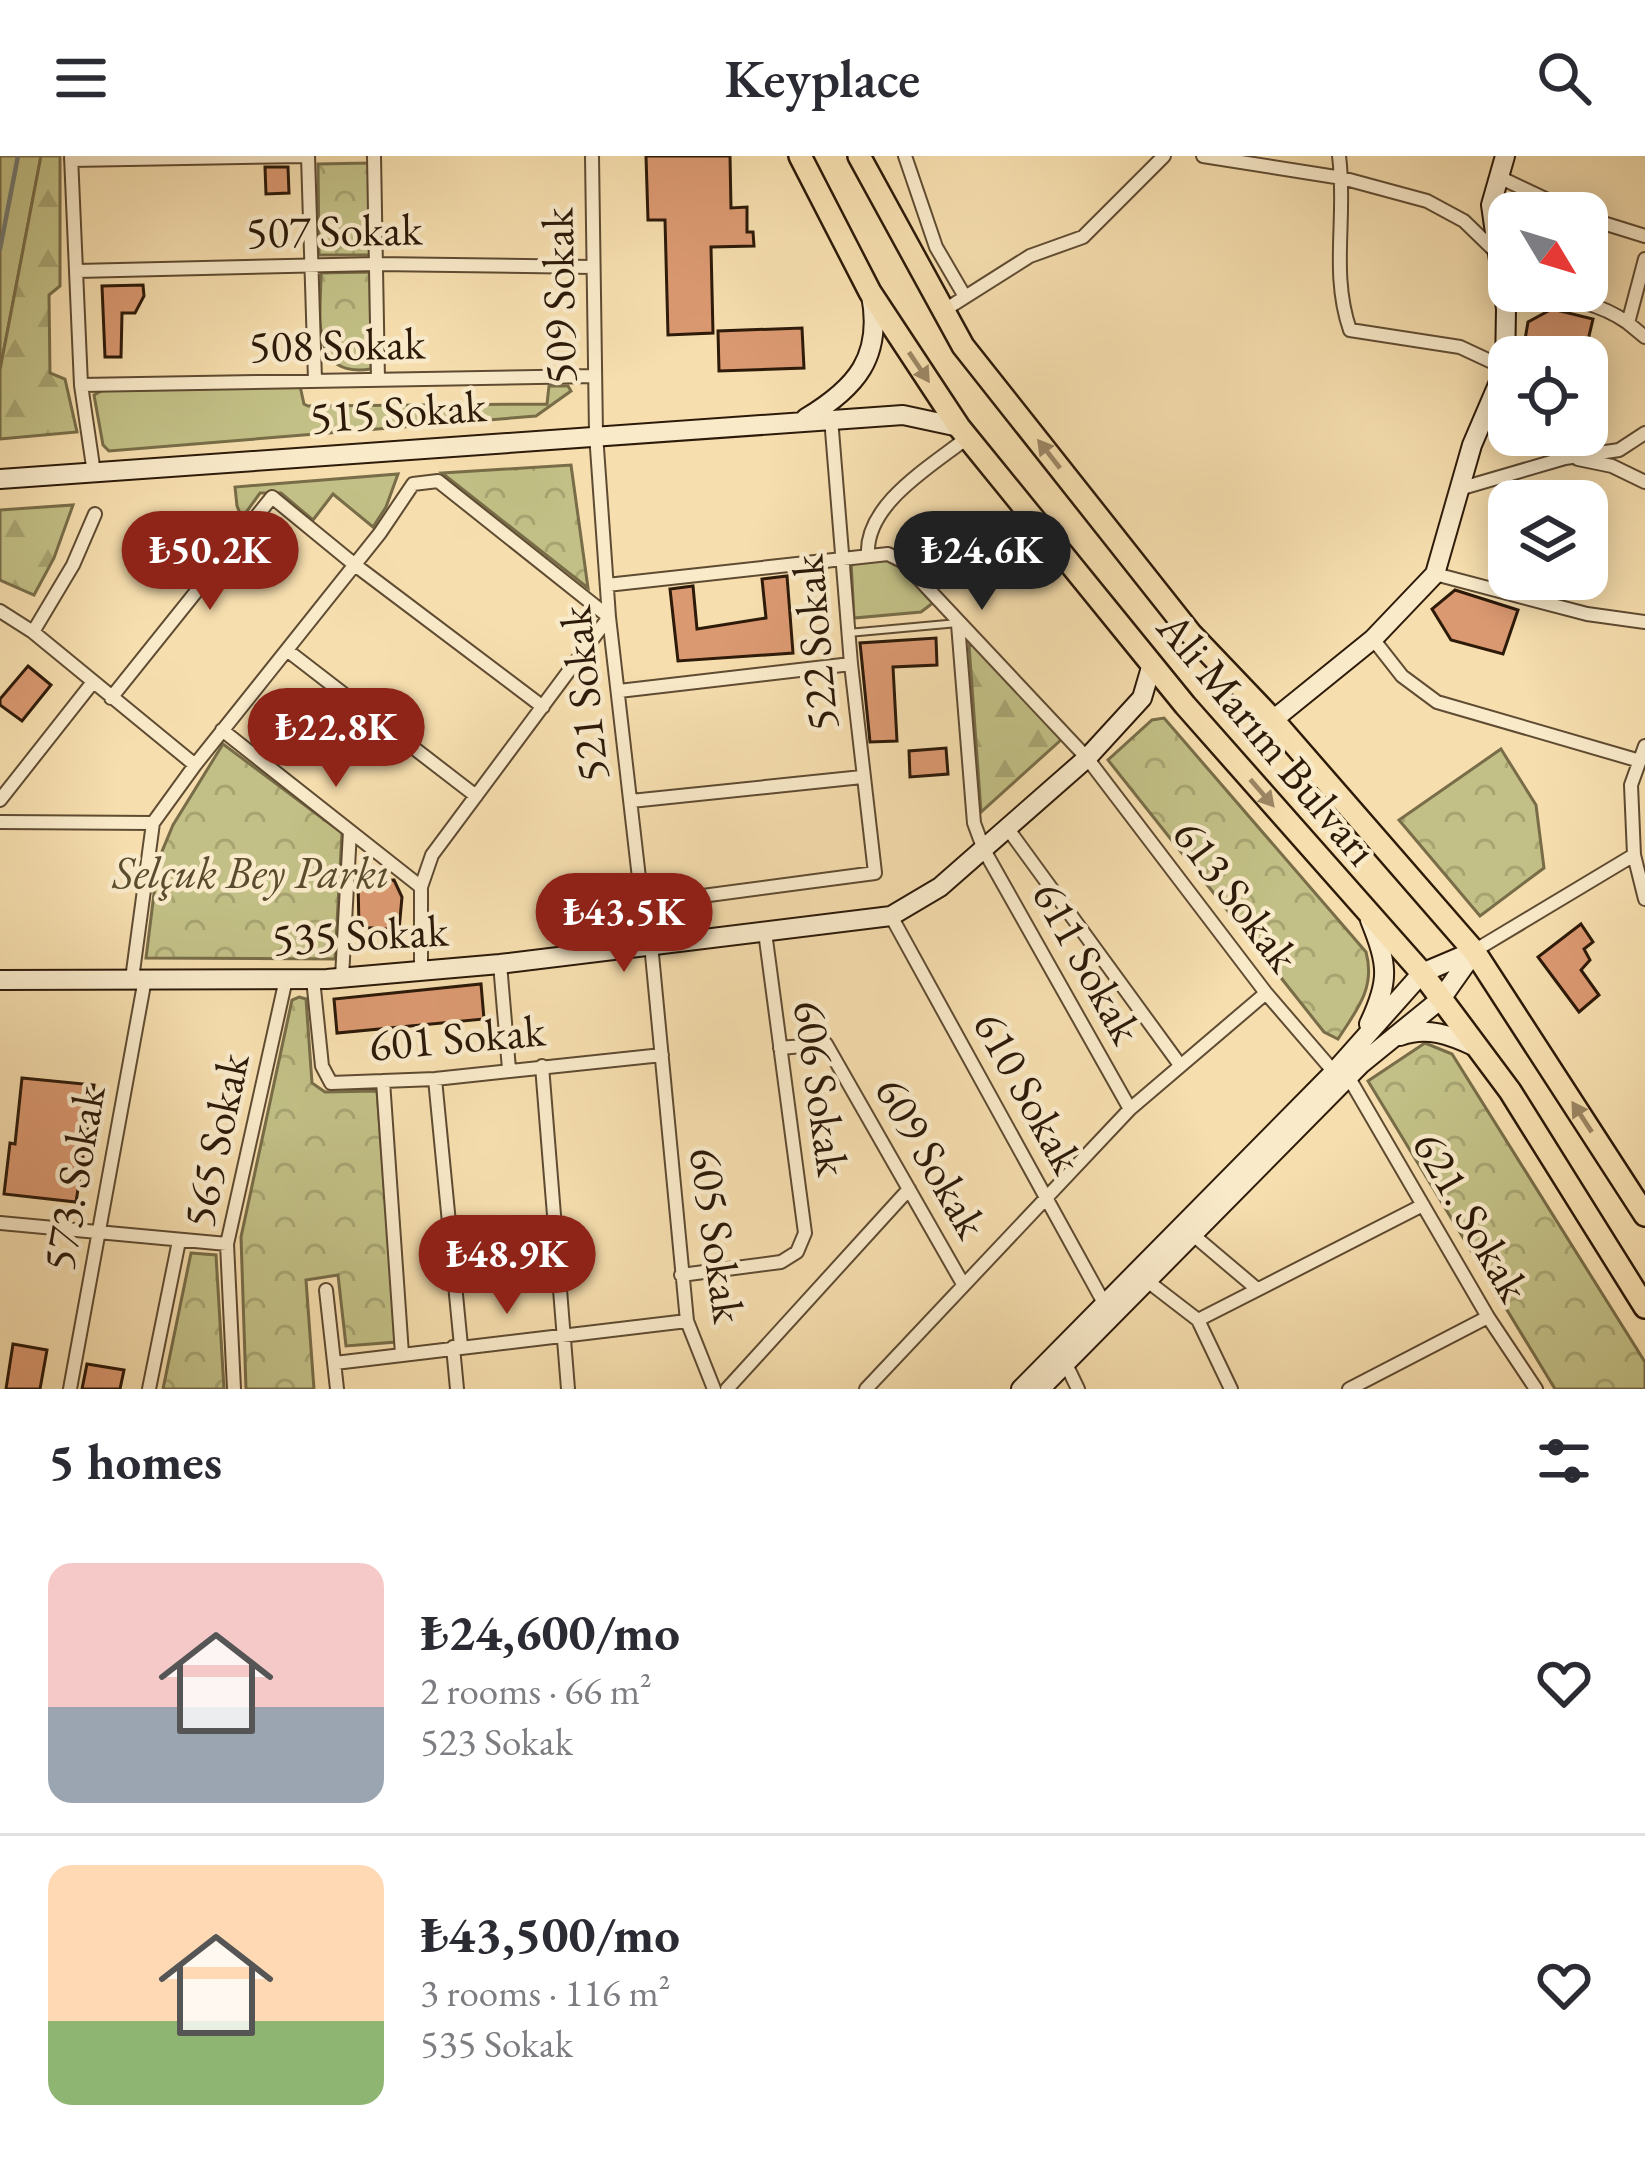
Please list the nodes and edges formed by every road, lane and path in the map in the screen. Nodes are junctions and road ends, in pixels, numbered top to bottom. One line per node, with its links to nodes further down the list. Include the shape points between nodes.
1 (306, 156): 11 (street); 22 (street)
2 (374, 156): 21 (street)
3 (592, 156): 23 (street, 509 Sokak)
4 (800, 156): 25 (main road, Ali Marım Bulvarı)
5 (859, 156): 28 (main road, Ali Marım Bulvarı)
6 (905, 156): 26 (street, via 936,248)
7 (1164, 156): 26 (street, via 1083,237 1030,256)
8 (1203, 156): 13 (street)
9 (1339, 156): 13 (street)
10 (1501, 156): 12 (street); 14 (street)
11 (71, 158): 24 (street)
12 (1499, 177): 15 (street); 16 (street)
13 (1342, 178): 19 (street, via 1426,201); 31 (street, via 1338,289 1351,331 1460,347)
14 (1494, 192)
15 (1495, 192)
16 (1531, 192)
17 (1608, 225): 18 (street)
18 (1645, 236)
19 (1488, 244)
20 (1645, 260): 29 (street)
21 (377, 264): 22 (street, 507 Sokak); 23 (street, 507 Sokak); 34 (street)
22 (311, 265): 24 (street, 507 Sokak); 33 (street)
23 (592, 267): 32 (street, 509 Sokak)
24 (77, 271): 35 (street)
25 (870, 292): 37 (street, 515 Sokak, via 869,353); 38 (main road, Ali Marım Bulvarı, one-way to 38)
26 (964, 296): 28 (street)
27 (1608, 310): 29 (street)
28 (941, 312): 68 (main road, Ali Marım Bulvarı, one-way to 28, via 1191,634)
29 (1628, 323): 30 (street)
30 (1645, 337)
31 (1488, 360)
32 (595, 376): 34 (street, 508 Sokak); 40 (street, 509 Sokak)
33 (315, 380): 34 (street, 508 Sokak); 35 (street, 508 Sokak)
34 (378, 380)
35 (81, 385): 42 (street)
36 (1488, 408): 45 (street)
37 (828, 413): 38 (street, 515 Sokak, via 903,415); 40 (street, 515 Sokak); 48 (street, 522 Sokak)
38 (963, 432): 47 (street, via 877,519); 61 (main road, Ali Marım Bulvarı)
39 (1645, 433): 41 (street, via 1619,449)
40 (596, 434): 42 (street, 515 Sokak); 51 (street, 521 Sokak)
41 (1565, 458): 44 (street); 45 (street)
42 (94, 473): 43 (street, 515 Sokak)
43 (0, 479)
44 (1645, 482)
45 (1459, 489): 50 (street)
46 (95, 514): 56 (street)
47 (868, 556): 48 (street); 54 (street, 613 Sokak, via 902,561)
48 (842, 559): 51 (street); 57 (street, 522 Sokak)
49 (355, 565): 53 (street, via 413,484 438,481); 59 (street); 64 (street, via 272,497); 67 (street)
50 (1436, 574): 55 (street); 58 (street)
51 (607, 585): 53 (street, 521 Sokak)
52 (0, 611): 56 (street)
53 (609, 617): 63 (street, 521 Sokak); 67 (street)
54 (958, 622): 57 (lane); 71 (street, 613 Sokak); 84 (street, 611 Sokak, via 974,823)
55 (1645, 622)
56 (33, 632): 62 (street)
57 (848, 633): 60 (street, 522 Sokak)
58 (1373, 639): 68 (street); 72 (street, via 1402,676 1437,702)
59 (288, 651): 69 (street); 76 (street)
60 (851, 664): 63 (street); 74 (street, 522 Sokak)
61 (1152, 664): 65 (street); 66 (main road, Ali Marım Bulvarı)
62 (92, 682): 64 (street); 77 (street)
63 (620, 691): 78 (street, 521 Sokak)
64 (111, 698): 73 (street)
65 (1142, 698): 66 (street); 71 (street, 535 Sokak)
66 (1185, 705): 90 (main road, Ali Marım Bulvarı, one-way to 90)
67 (543, 706): 76 (street)
68 (1273, 720): 93 (main road, Ali Marım Bulvarı)
69 (222, 730): 73 (street); 83 (street)
70 (1645, 746): 72 (street)
71 (1087, 758): 82 (street, 535 Sokak); 102 (street, 613 Sokak)
72 (1640, 761): 75 (street)
73 (195, 765): 81 (street)
74 (862, 777): 78 (street); 88 (street, 522 Sokak, via 875,873)
75 (1631, 785): 79 (street); 85 (street)
76 (476, 796): 86 (street, via 432,855)
77 (0, 800)
78 (631, 801): 88 (street, 521 Sokak)
79 (1645, 804)
80 (0, 822): 81 (street)
81 (153, 823): 98 (street, 573. Sokak)
82 (1008, 829): 84 (street, 535 Sokak); 108 (street)
83 (350, 831): 86 (street); 97 (street)
84 (984, 850): 89 (street, 535 Sokak); 114 (street, 611 Sokak)
85 (1634, 855): 87 (street); 93 (street)
86 (421, 886): 95 (street)
87 (1645, 899)
88 (642, 904): 92 (street, 521 Sokak)
89 (891, 916): 91 (street, 535 Sokak); 116 (street, 610 Sokak)
90 (1368, 916): 96 (main road, Ali Marım Bulvarı); 104 (street, via 1386,977)
91 (765, 932): 92 (street, 535 Sokak); 106 (street, 606 Sokak)
92 (651, 944): 94 (street, 535 Sokak); 107 (street, 605 Sokak)
93 (1474, 951): 96 (street); 103 (street); 118 (main road, Ali Marım Bulvarı, one-way to 93)
94 (500, 964): 95 (street, 535 Sokak); 110 (street)
95 (421, 970): 97 (street, 535 Sokak)
96 (1423, 974): 103 (main road, Ali Marım Bulvarı); 104 (street)
97 (342, 977): 100 (street, 535 Sokak)
98 (139, 979): 99 (street, 535 Sokak); 101 (street, 535 Sokak); 120 (street, 573. Sokak)
99 (286, 979): 100 (street, 535 Sokak); 123 (street, 565 Sokak)
100 (314, 979): 113 (street, 601 Sokak, via 322,1066 331,1082)
101 (0, 980)
102 (1266, 993): 108 (street); 111 (street, 613 Sokak)
103 (1441, 999): 104 (street); 105 (main road, Ali Marım Bulvarı)
104 (1369, 1046): 105 (street, via 1434,1031); 111 (street)
105 (1477, 1047): 130 (main road, Ali Marım Bulvarı)
106 (780, 1048): 115 (street, 609 Sokak, via 826,1043); 124 (street, 606 Sokak, via 805,1233 796,1252 767,1264)
107 (662, 1054): 109 (street, 601 Sokak); 124 (street, 605 Sokak)
108 (1180, 1065): 114 (street)
109 (542, 1066): 110 (street, 601 Sokak); 134 (street)
110 (509, 1069): 112 (street, 601 Sokak)
111 (1341, 1075): 117 (street, 621. Sokak); 121 (street); 129 (street)
112 (435, 1079): 113 (street, 601 Sokak); 135 (street)
113 (383, 1081): 136 (street)
114 (1130, 1109): 116 (street)
115 (909, 1189): 126 (street, 609 Sokak); 147 (street)
116 (1045, 1197): 126 (street); 129 (street, 610 Sokak)
117 (1424, 1205): 127 (street); 131 (street, 621. Sokak)
118 (1645, 1215)
119 (0, 1222): 120 (street)
120 (101, 1231): 122 (street); 140 (street, 573. Sokak)
121 (1192, 1234): 125 (street); 127 (street)
122 (179, 1240): 123 (street); 141 (street)
123 (227, 1244): 142 (street, 565 Sokak)
124 (682, 1275): 133 (street, 605 Sokak)
125 (1146, 1280): 132 (street); 137 (street)
126 (963, 1284): 148 (street)
127 (1257, 1289): 132 (street)
128 (326, 1290): 138 (street)
129 (1104, 1303): 149 (street)
130 (1645, 1307)
131 (1488, 1317): 139 (street); 154 (street, 621. Sokak)
132 (1198, 1320): 152 (street)
133 (687, 1322): 134 (street); 146 (street, 605 Sokak)
134 (564, 1334): 135 (street); 145 (street)
135 (457, 1347): 136 (street); 144 (street)
136 (402, 1354): 138 (street)
137 (1066, 1362): 150 (street); 151 (street)
138 (334, 1363): 143 (street)
139 (1374, 1384): 153 (street)
140 (70, 1389)
141 (149, 1389)
142 (234, 1389)
143 (337, 1389)
144 (457, 1389)
145 (568, 1389)
146 (714, 1389)
147 (727, 1389)
148 (866, 1389)
149 (1022, 1389)
150 (1040, 1389)
151 (1078, 1389)
152 (1231, 1389)
153 (1349, 1389)
154 (1536, 1389)

